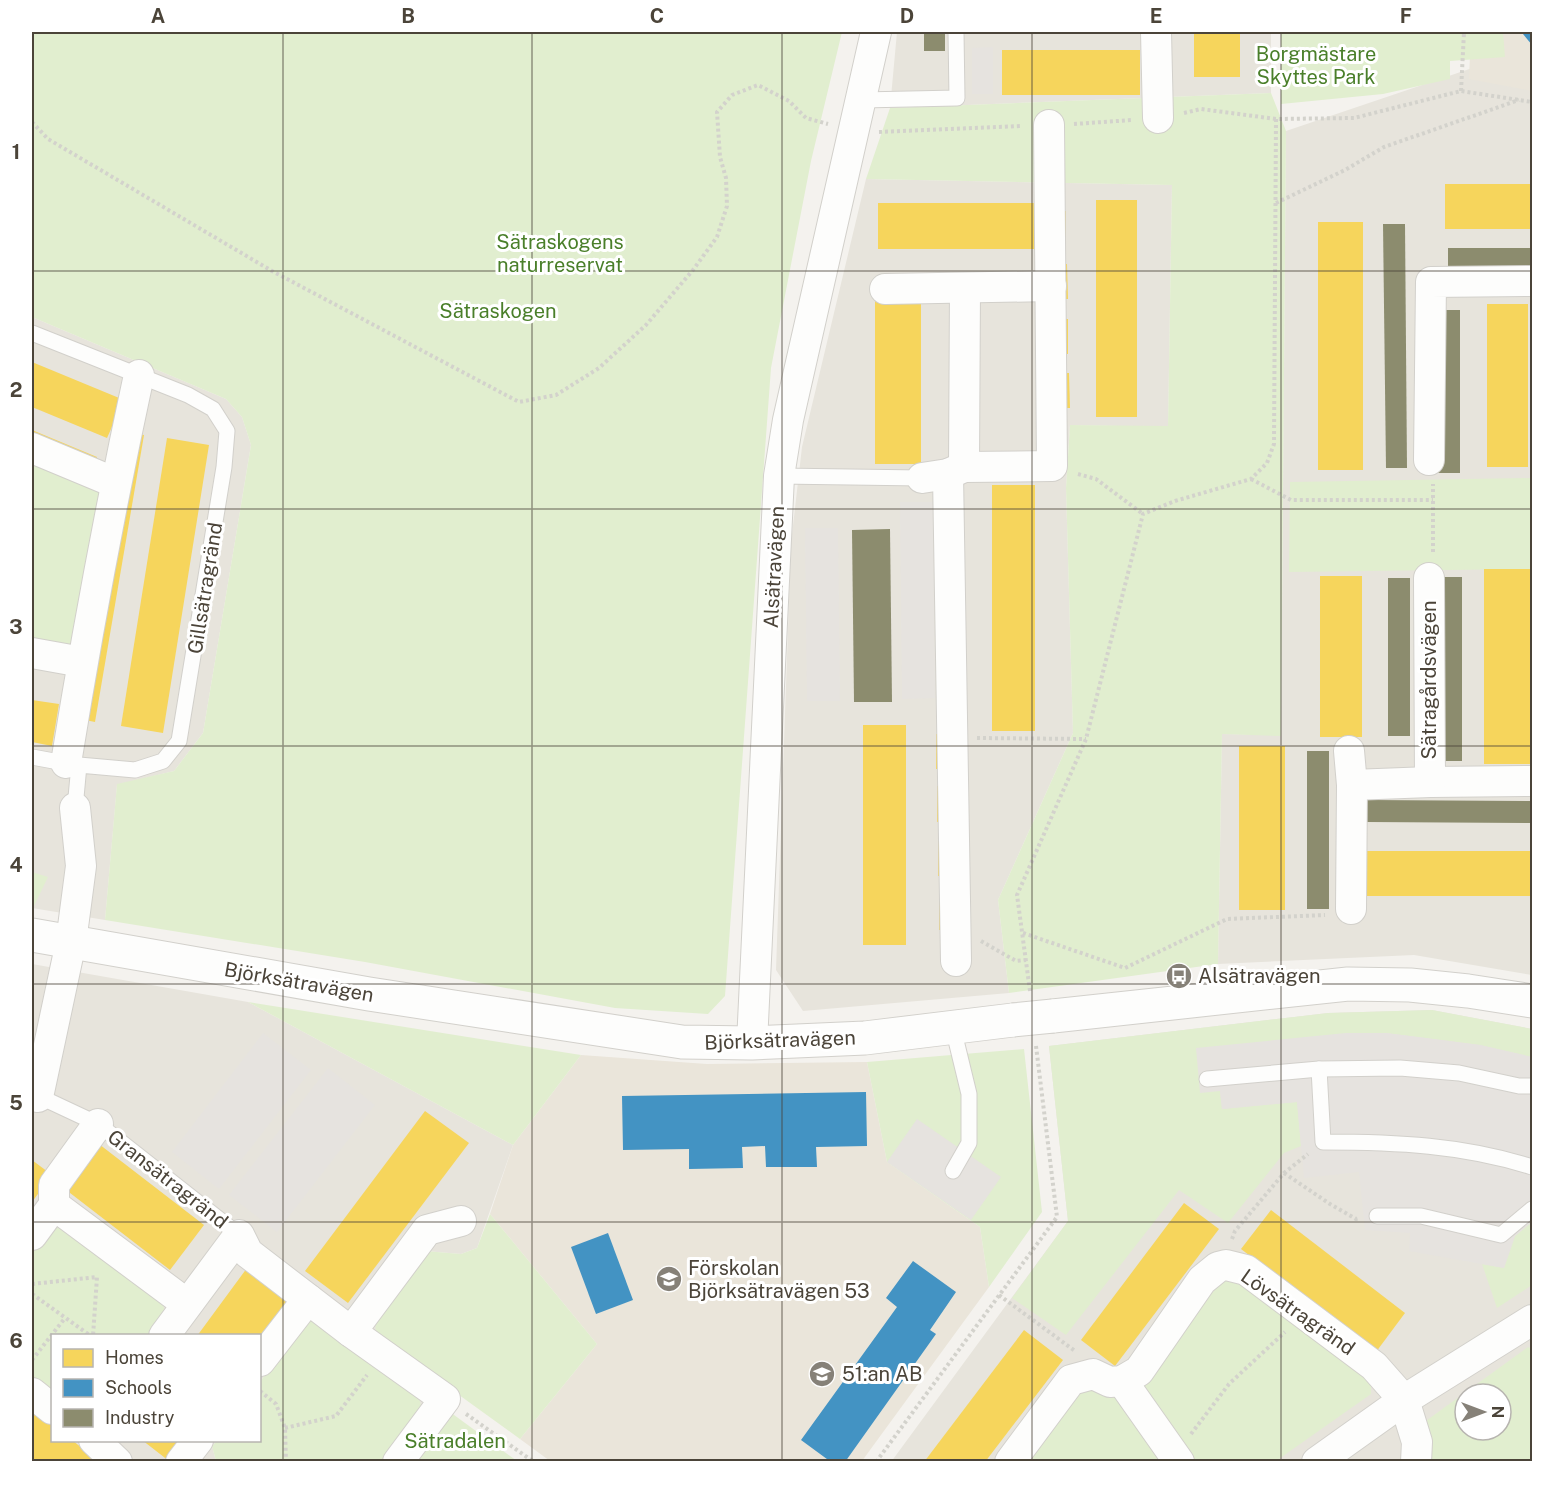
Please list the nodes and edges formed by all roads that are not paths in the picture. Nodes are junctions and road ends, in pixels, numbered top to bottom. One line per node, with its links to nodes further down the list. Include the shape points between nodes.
1 (876, 32): 4 (street, Alsätravägen)
2 (956, 32): 4 (lane, via 957,98)
3 (1156, 32): 5 (street)
4 (862, 100): 16 (street, Alsätravägen)
5 (1158, 118)
6 (1049, 125): 8 (street)
7 (1533, 281): 14 (street, via 1431,282)
8 (1051, 286): 9 (street); 15 (street, via 1052,466)
9 (965, 288): 10 (street); 15 (street)
10 (885, 289)
11 (32, 333): 12 (lane, Gillsätragränd)
12 (139, 375): 17 (street); 23 (lane, Gillsätragränd, via 213,409 227,431 179,741 163,761 135,770)
13 (32, 448): 17 (street)
14 (1429, 460)
15 (945, 473): 16 (lane); 31 (street)
16 (779, 476): 34 (street, Alsätravägen)
17 (116, 483): 20 (street)
18 (1429, 578): 25 (street, Sätragårdsvägen)
19 (32, 652): 20 (street)
20 (82, 662): 23 (street)
21 (1349, 751): 26 (street)
22 (32, 757): 23 (lane, Gillsätragränd)
23 (73, 764): 27 (lane)
24 (1533, 781): 25 (street, Sätragårdsvägen)
25 (1430, 782): 26 (street, Sätragårdsvägen)
26 (1352, 785): 28 (street)
27 (75, 808): 30 (street, via 81,866)
28 (1351, 909)
29 (32, 935): 30 (street, Björksätravägen)
30 (71, 942): 34 (street, Björksätravägen, via 369,994 682,1042); 38 (street, Gransätragränd)
31 (956, 961)
32 (1533, 1001): 33 (street, Björksätravägen, via 1410,985 1348,984 1032,1012)
33 (953, 1028): 34 (street, Björksätravägen, via 865,1038); 41 (lane, via 969,1094 969,1143)
34 (752, 1043)
35 (1318, 1069): 36 (lane); 37 (lane, via 1412,1069); 40 (lane, via 1323,1142 1445,1146)
36 (1208, 1079)
37 (1533, 1086)
38 (35, 1095): 39 (lane, Gransätragränd)
39 (98, 1124): 42 (street, Gransätragränd, via 54,1185); 47 (lane, Gransätragränd)
40 (1533, 1167)
41 (953, 1171)
42 (54, 1205): 46 (street, Gransätragränd); 49 (street)
43 (1533, 1209): 44 (lane, via 1501,1235 1421,1216)
44 (1377, 1216)
45 (462, 1221): 51 (street, via 427,1230)
46 (32, 1235)
47 (238, 1235): 48 (street, Gransätragränd, via 248,1253); 49 (street, Gransätragränd)
48 (308, 1299): 51 (street, Gransätragränd); 53 (street)
49 (187, 1304): 52 (street, Gransätragränd)
50 (1533, 1320): 56 (street)
51 (351, 1332): 61 (street, Gransätragränd, via 445,1399)
52 (165, 1334)
53 (261, 1361)
54 (1122, 1381): 56 (street, Lövsätragränd, via 1139,1371 1202,1280 1226,1265 1246,1270 1374,1366); 59 (street); 62 (street, via 1110,1382 1094,1374 1071,1380)
55 (32, 1393): 57 (street)
56 (1404, 1400): 63 (street); 64 (street, Lövsätragränd, via 1417,1442)
57 (51, 1408)
58 (96, 1442): 60 (street)
59 (1177, 1458)
60 (117, 1461)
61 (398, 1461)
62 (1010, 1461)
63 (1317, 1461)
64 (1416, 1461)

